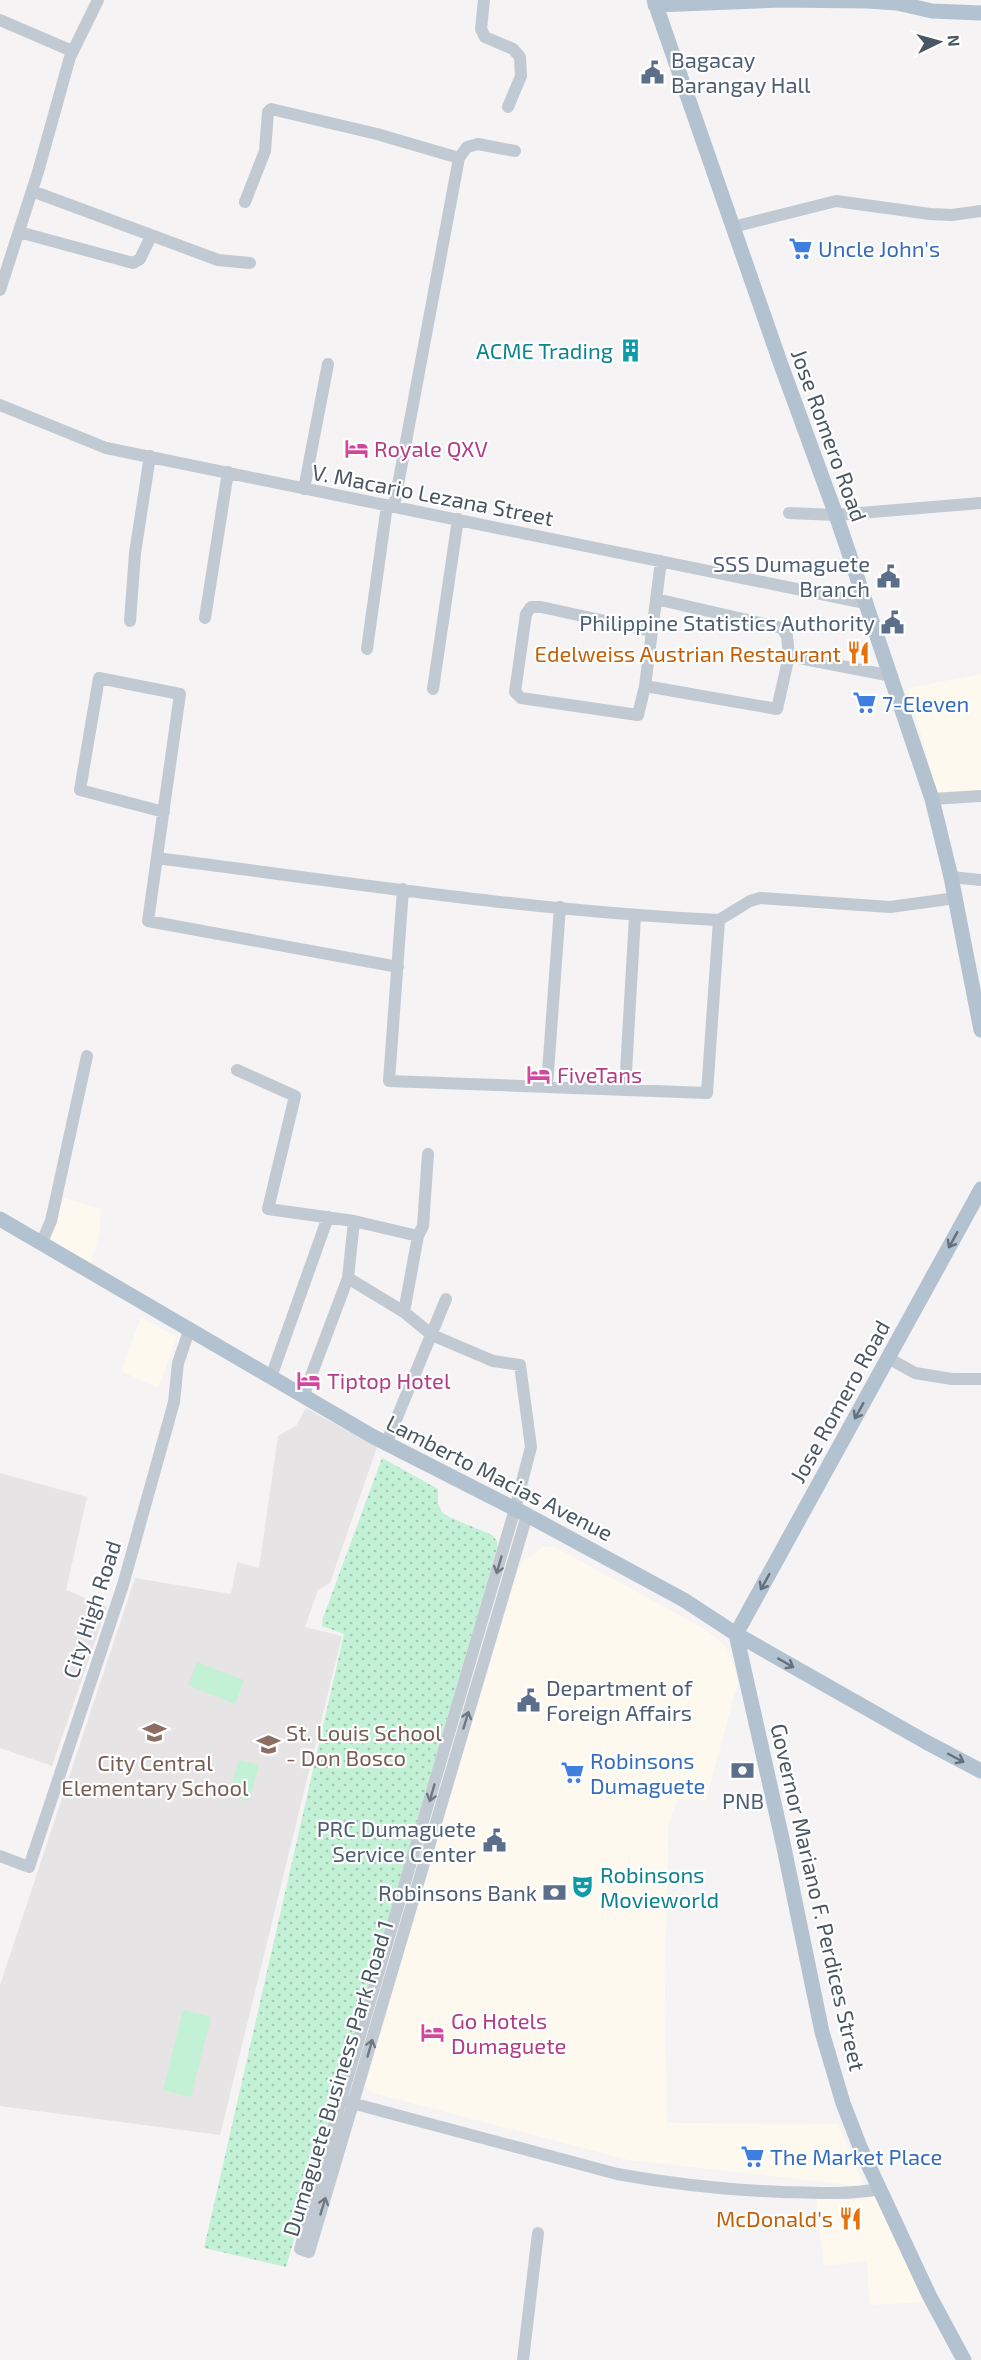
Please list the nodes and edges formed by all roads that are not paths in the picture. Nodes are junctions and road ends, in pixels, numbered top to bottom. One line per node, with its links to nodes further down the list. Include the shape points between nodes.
1 (98, 0): 7 (street)
2 (484, 0): 8 (street, via 484,37 513,49 520,57 521,76)
3 (899, 1): 4 (main road); 5 (main road, via 932,11)
4 (654, 2): 14 (main road, Jose Romero Road)
5 (981, 13)
6 (0, 20): 7 (street)
7 (72, 51): 11 (street)
8 (508, 107)
9 (515, 151): 10 (street, via 478,144 463,150)
10 (459, 158): 12 (street, via 271,109 265,151); 25 (street)
11 (32, 191): 15 (street); 16 (street)
12 (245, 202)
13 (981, 211): 14 (street, via 930,214 836,201)
14 (733, 227): 27 (main road, Jose Romero Road)
15 (19, 232): 16 (street, via 133,263 140,259); 18 (street)
16 (151, 236): 17 (street, via 218,260)
17 (250, 263)
18 (0, 290)
19 (328, 364): 23 (street)
20 (0, 405): 21 (street, V. Macario Lezana Street, via 106,448)
21 (150, 456): 22 (street, V. Macario Lezana Street); 33 (street, via 135,553)
22 (228, 472): 23 (street, V. Macario Lezana Street); 32 (street)
23 (304, 489): 25 (street, V. Macario Lezana Street)
24 (981, 504): 27 (street)
25 (391, 506): 28 (street, V. Macario Lezana Street); 35 (street)
26 (789, 513): 27 (street)
27 (836, 515): 31 (main road, Jose Romero Road)
28 (458, 519): 29 (street, V. Macario Lezana Street); 39 (street)
29 (662, 561): 30 (street); 31 (street, V. Macario Lezana Street)
30 (656, 599): 34 (street); 36 (street, via 782,628)
31 (865, 603): 37 (main road, Jose Romero Road)
32 (205, 618)
33 (130, 621)
34 (651, 631): 38 (street); 38 (street, via 531,607 526,614 515,692 521,698 638,716)
35 (367, 649)
36 (789, 656): 37 (street); 38 (street, via 777,709)
37 (892, 676): 41 (main road, Jose Romero Road)
38 (645, 686)
39 (433, 689)
40 (981, 796): 41 (street)
41 (932, 799): 44 (main road, Jose Romero Road)
42 (164, 812): 42 (street, via 81,790 99,678 180,694); 43 (street)
43 (157, 858): 46 (street); 51 (street, via 148,921)
44 (951, 877): 45 (street); 47 (main road, Jose Romero Road)
45 (981, 880)
46 (404, 889): 48 (street); 51 (street)
47 (956, 898): 50 (street, via 890,907 760,898); 52 (main road, Jose Romero Road)
48 (560, 907): 49 (street); 55 (street)
49 (636, 916): 50 (street); 56 (street)
50 (719, 920): 56 (street, via 707,1093)
51 (398, 968): 55 (street, via 389,1081)
52 (981, 1030)
53 (87, 1056): 63 (street, via 51,1221)
54 (237, 1070): 59 (street, via 295,1096 268,1209)
55 (547, 1086): 56 (street)
56 (625, 1089)
57 (429, 1154): 62 (street, via 423,1226)
58 (981, 1189): 69 (main road, Jose Romero Road, one-way to 69)
59 (328, 1218): 61 (street); 70 (street)
60 (0, 1219): 63 (main road, Lamberto Macias Avenue)
61 (354, 1221): 62 (street); 64 (street)
62 (418, 1236): 66 (street)
63 (41, 1244): 67 (main road, Lamberto Macias Avenue)
64 (348, 1278): 66 (street); 72 (street)
65 (446, 1299): 68 (street)
66 (404, 1312): 68 (street)
67 (189, 1331): 70 (main road, Lamberto Macias Avenue); 77 (street, City High Road, via 178,1363 174,1402 123,1585 29,1867)
68 (432, 1335): 73 (street); 74 (street, Dumaguete Business Park Road 1, via 493,1361 520,1365 531,1447)
69 (888, 1358): 71 (street, via 915,1373); 75 (main road, Jose Romero Road, one-way to 75)
70 (271, 1377): 72 (main road, Lamberto Macias Avenue)
71 (981, 1379)
72 (303, 1397): 73 (main road, Lamberto Macias Avenue)
73 (386, 1444): 74 (main road, Lamberto Macias Avenue)
74 (521, 1512): 75 (main road, Lamberto Macias Avenue, via 684,1600); 78 (street, Dumaguete Business Park Road 1)
75 (736, 1634): 76 (main road, Lamberto Macias Avenue, one-way to 76); 81 (main road, Governor Mariano F. Perdices Street, via 822,2032 843,2103)
76 (981, 1771)
77 (0, 1856)
78 (397, 1932): 79 (street, Dumaguete Business Park Road 1); 80 (street, Dumaguete Business Park Road 1, one-way to 78)
79 (341, 2100): 80 (street); 80 (street, Dumaguete Business Park Road 1, one-way to 80, via 300,2249 309,2252)
80 (354, 2105): 81 (street, via 650,2180 730,2190 855,2193)
81 (879, 2189): 84 (main road, Governor Mariano F. Perdices Street)
82 (538, 2233): 83 (street)
83 (524, 2360)
84 (964, 2360)

